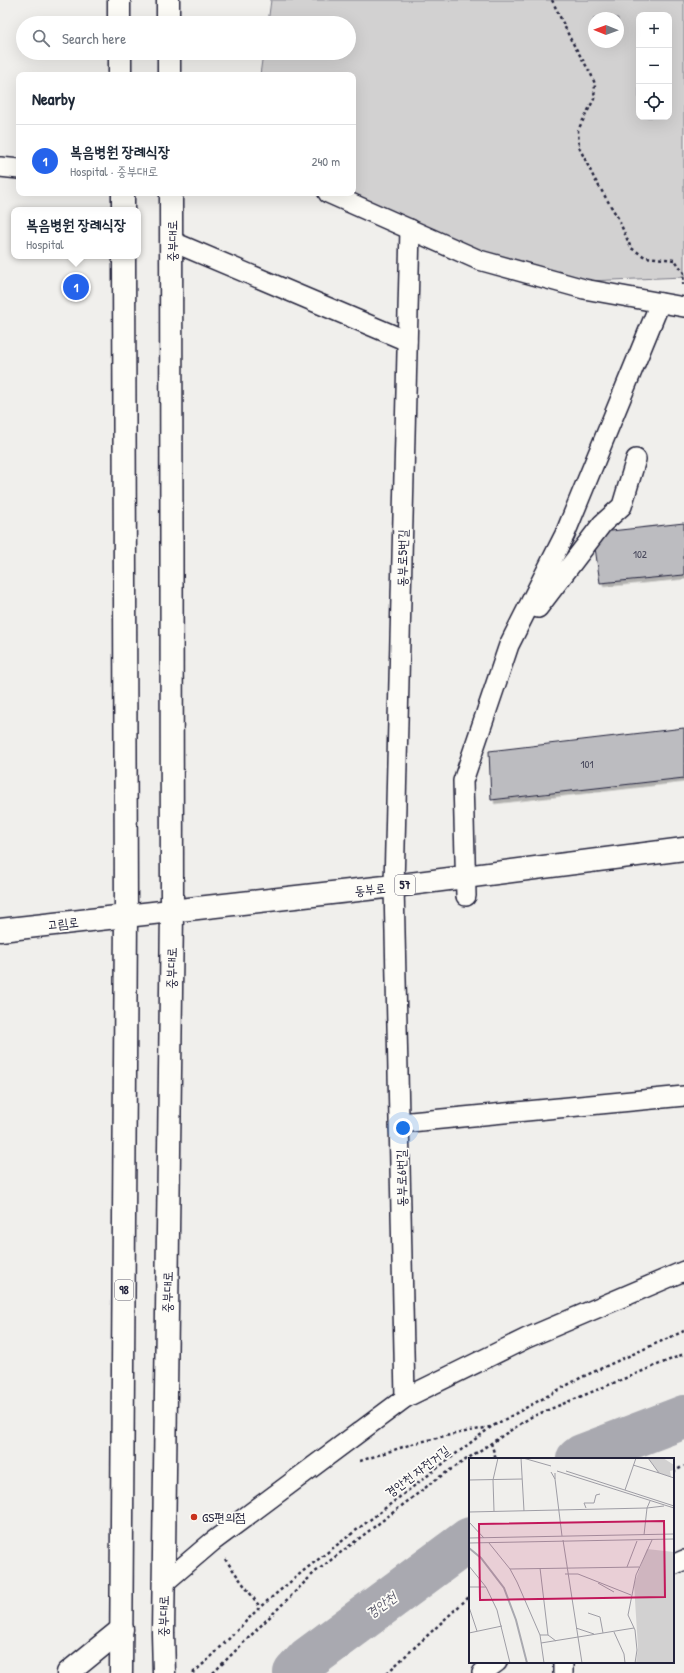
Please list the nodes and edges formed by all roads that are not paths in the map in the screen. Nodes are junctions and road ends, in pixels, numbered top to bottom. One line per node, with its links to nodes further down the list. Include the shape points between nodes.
1 (119, 0): 3 (main road)
2 (168, 0): 4 (main road)
3 (119, 16)
4 (168, 16)
5 (120, 60): 7 (main road)
6 (169, 60): 8 (main road)
7 (120, 72)
8 (169, 72)
9 (0, 167): 10 (street)
10 (16, 169)
11 (123, 196): 14 (main road)
12 (172, 196): 16 (main road, 중부대로)
13 (335, 196): 15 (street)
14 (123, 207)
15 (410, 229): 18 (street, via 479,260 584,289); 19 (street, 동부로5번길)
16 (171, 241): 19 (street); 25 (main road, 중부대로)
17 (124, 259): 26 (main road)
18 (671, 305): 21 (street, via 565,534)
19 (407, 341): 23 (street, 동부로5번길)
20 (636, 459): 21 (street, via 622,506 602,524)
21 (509, 645): 24 (street, via 463,782)
22 (684, 849): 24 (main road, 동부로 / 57)
23 (394, 886): 24 (main road, 동부로 / 57); 25 (main road, 동부로 / 57); 29 (street, 동부로6번길)
24 (466, 887)
25 (172, 911): 26 (main road, 동부로 / 57); 34 (main road, 중부대로)
26 (126, 916): 27 (main road, 고림로); 35 (main road, 98)
27 (0, 930)
28 (684, 1096): 29 (street)
29 (400, 1123): 31 (street, 동부로6번길)
30 (684, 1271): 31 (street, via 527,1338)
31 (405, 1398): 34 (street, via 212,1542)
32 (684, 1560): 33 (street)
33 (674, 1565)
34 (164, 1583): 39 (main road, 중부대로)
35 (122, 1629): 37 (main road, 98); 38 (main road)
36 (496, 1663): 40 (street)
37 (121, 1668)
38 (68, 1673)
39 (164, 1673)
40 (482, 1673)

